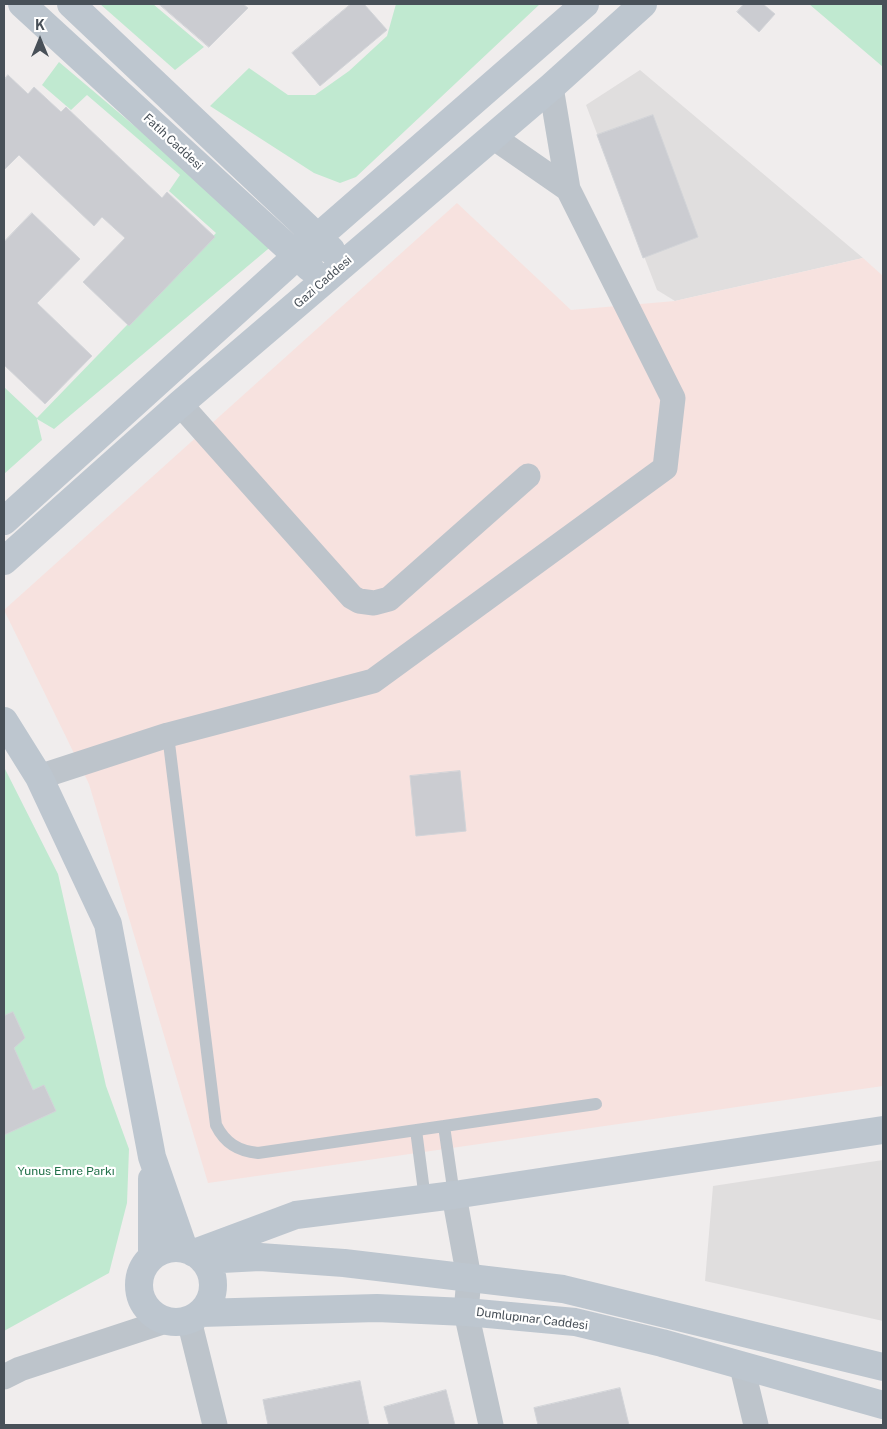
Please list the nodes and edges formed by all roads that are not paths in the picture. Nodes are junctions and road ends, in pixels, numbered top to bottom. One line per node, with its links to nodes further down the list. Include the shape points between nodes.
1 (22, 4): 9 (main road, Fatih Caddesi)
2 (71, 4): 8 (main road)
3 (585, 4): 8 (main road)
4 (643, 4): 5 (main road, Gazi Caddesi)
5 (551, 88): 6 (main road, Gazi Caddesi); 7 (street)
6 (493, 137): 7 (street); 10 (main road, Gazi Caddesi)
7 (568, 189): 17 (street, via 673,398 665,468 373,681)
8 (318, 237): 9 (main road); 10 (main road)
9 (297, 256): 11 (main road, Fatih Caddesi); 14 (main road)
10 (344, 264): 11 (main road, Gazi Caddesi)
11 (324, 282): 12 (main road, Gazi Caddesi)
12 (180, 404): 13 (street, via 352,597 366,602 389,599); 15 (main road, Gazi Caddesi)
13 (528, 476)
14 (4, 521)
15 (4, 561)
16 (6, 728): 18 (main road)
17 (168, 735): 18 (street); 21 (lane, via 216,1125 221,1135 238,1149 258,1153)
18 (39, 777): 23 (main road, via 108,924)
19 (596, 1104): 20 (lane)
20 (444, 1126): 21 (lane); 24 (lane)
21 (416, 1130): 25 (lane)
22 (883, 1130): 24 (main road)
23 (152, 1157): 26 (main road); 27 (main road)
24 (454, 1195): 25 (main road); 28 (street)
25 (425, 1199): 26 (main road, via 296,1215)
26 (194, 1254): 27 (main road, via 173,1248); 28 (main road, via 344,1263); 30 (main road, via 210,1270 212,1293 208,1304)
27 (152, 1256): 30 (main road, via 140,1275 140,1298 156,1317)
28 (469, 1278): 29 (street); 32 (main road, via 563,1289)
29 (466, 1312): 30 (main road, Dumlupınar Caddesi, via 377,1308); 31 (main road, Dumlupınar Caddesi, via 574,1322); 36 (street)
30 (185, 1318): 33 (street, via 20,1369); 35 (street)
31 (742, 1367): 34 (main road, Dumlupınar Caddesi); 37 (street)
32 (883, 1367)
33 (4, 1377)
34 (883, 1405)
35 (215, 1425)
36 (491, 1425)
37 (756, 1425)

